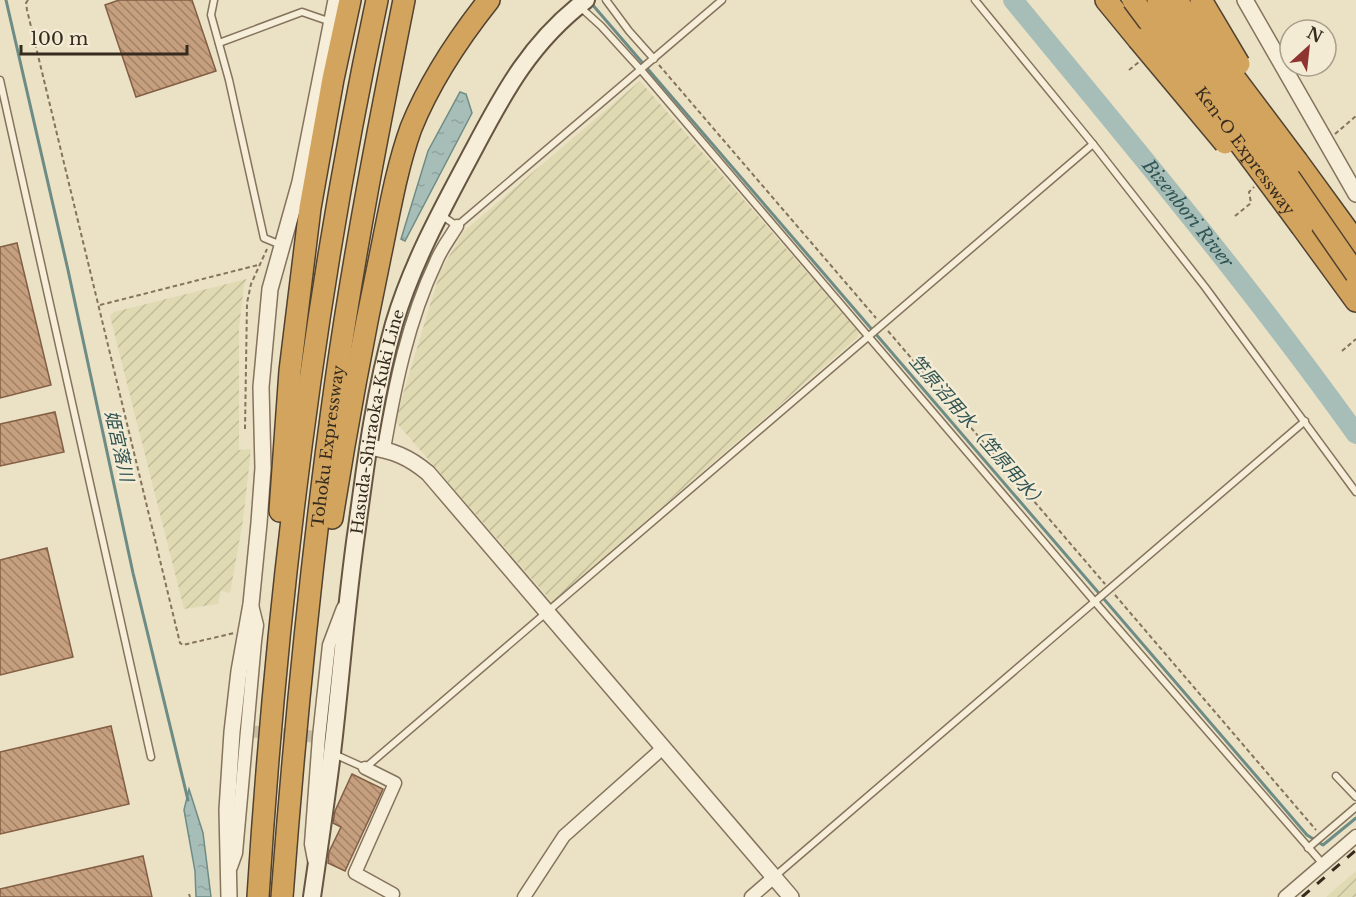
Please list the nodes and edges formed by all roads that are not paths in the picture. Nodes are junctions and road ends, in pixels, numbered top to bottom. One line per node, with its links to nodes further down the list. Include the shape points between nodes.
1 (214, 0): 18 (lane, via 211,15)
2 (336, 0): 17 (street)
3 (350, 0): 40 (highway, via 310,208 290,371 281,495)
4 (376, 0): 40 (highway, Tohoku Expressway, via 336,213)
5 (404, 0): 41 (highway, Tohoku Expressway, via 336,379)
6 (606, 0): 19 (lane)
7 (722, 0): 19 (lane)
8 (975, 0): 22 (lane)
9 (1106, 0): 27 (highway, bridge, via 1215,132)
10 (1132, 0): 27 (highway, Ken-O Expressway, bridge)
11 (1158, 0): 30 (highway, Ken-O Expressway, bridge, via 1268,147)
12 (1176, 0): 23 (highway, bridge)
13 (1201, 0): 23 (highway, bridge)
14 (1245, 0): 24 (street)
15 (582, 3): 20 (lane); 25 (main road, Hasuda-Shiraoka-Kuki Line, via 530,53 501,98)
16 (486, 6): 41 (highway, via 436,76 402,156 366,324 330,530)
17 (331, 22): 18 (lane, via 302,12); 29 (street, via 300,182)
18 (219, 43): 29 (lane, via 264,238)
19 (654, 59): 20 (lane)
20 (641, 70): 26 (lane); 32 (lane)
21 (0, 80): 44 (lane)
22 (1093, 144): 32 (lane); 33 (lane, via 1206,287)
23 (1297, 161): 28 (highway)
24 (1356, 194)
25 (440, 215): 26 (lane); 34 (main road, Hasuda-Shiraoka-Kuki Line, via 394,323 382,373)
26 (457, 226): 34 (street, via 436,260 410,329)
27 (1302, 227): 31 (highway, Ken-O Expressway)
28 (1356, 242)
29 (275, 246): 38 (street, via 261,387 263,468)
30 (1356, 274)
31 (1356, 301)
32 (868, 336): 37 (lane); 39 (lane)
33 (1305, 422): 35 (lane); 37 (lane)
34 (376, 448): 36 (main road, Hasuda-Shiraoka-Kuki Line); 39 (street, via 398,453 428,473)
35 (1356, 492)
36 (347, 597): 43 (main road, Hasuda-Shiraoka-Kuki Line); 52 (street, via 330,645 323,703 311,844)
37 (1095, 601): 50 (lane); 54 (lane)
38 (251, 604): 53 (street, via 232,732); 53 (street, via 256,625 254,652 236,853)
39 (546, 612): 42 (street); 45 (lane)
40 (281, 620): 57 (highway, Tohoku Expressway)
41 (306, 623): 58 (highway, Tohoku Expressway)
42 (664, 747): 54 (street); 60 (street, via 564,836)
43 (332, 753): 45 (lane); 52 (main road, Hasuda-Shiraoka-Kuki Line)
44 (151, 757)
45 (364, 768): 55 (street, via 395,783 355,873)
46 (1336, 776): 47 (lane)
47 (1356, 797)
48 (1356, 807): 50 (lane)
49 (1356, 836): 51 (street)
50 (1310, 847): 51 (lane)
51 (1323, 865): 63 (street)
52 (316, 870): 59 (main road, Hasuda-Shiraoka-Kuki Line)
53 (228, 874): 56 (street)
54 (774, 877): 61 (street); 62 (street)
55 (393, 894)
56 (229, 897)
57 (258, 897)
58 (282, 897)
59 (312, 897)
60 (524, 897)
61 (751, 897)
62 (791, 897)
63 (1285, 897)

